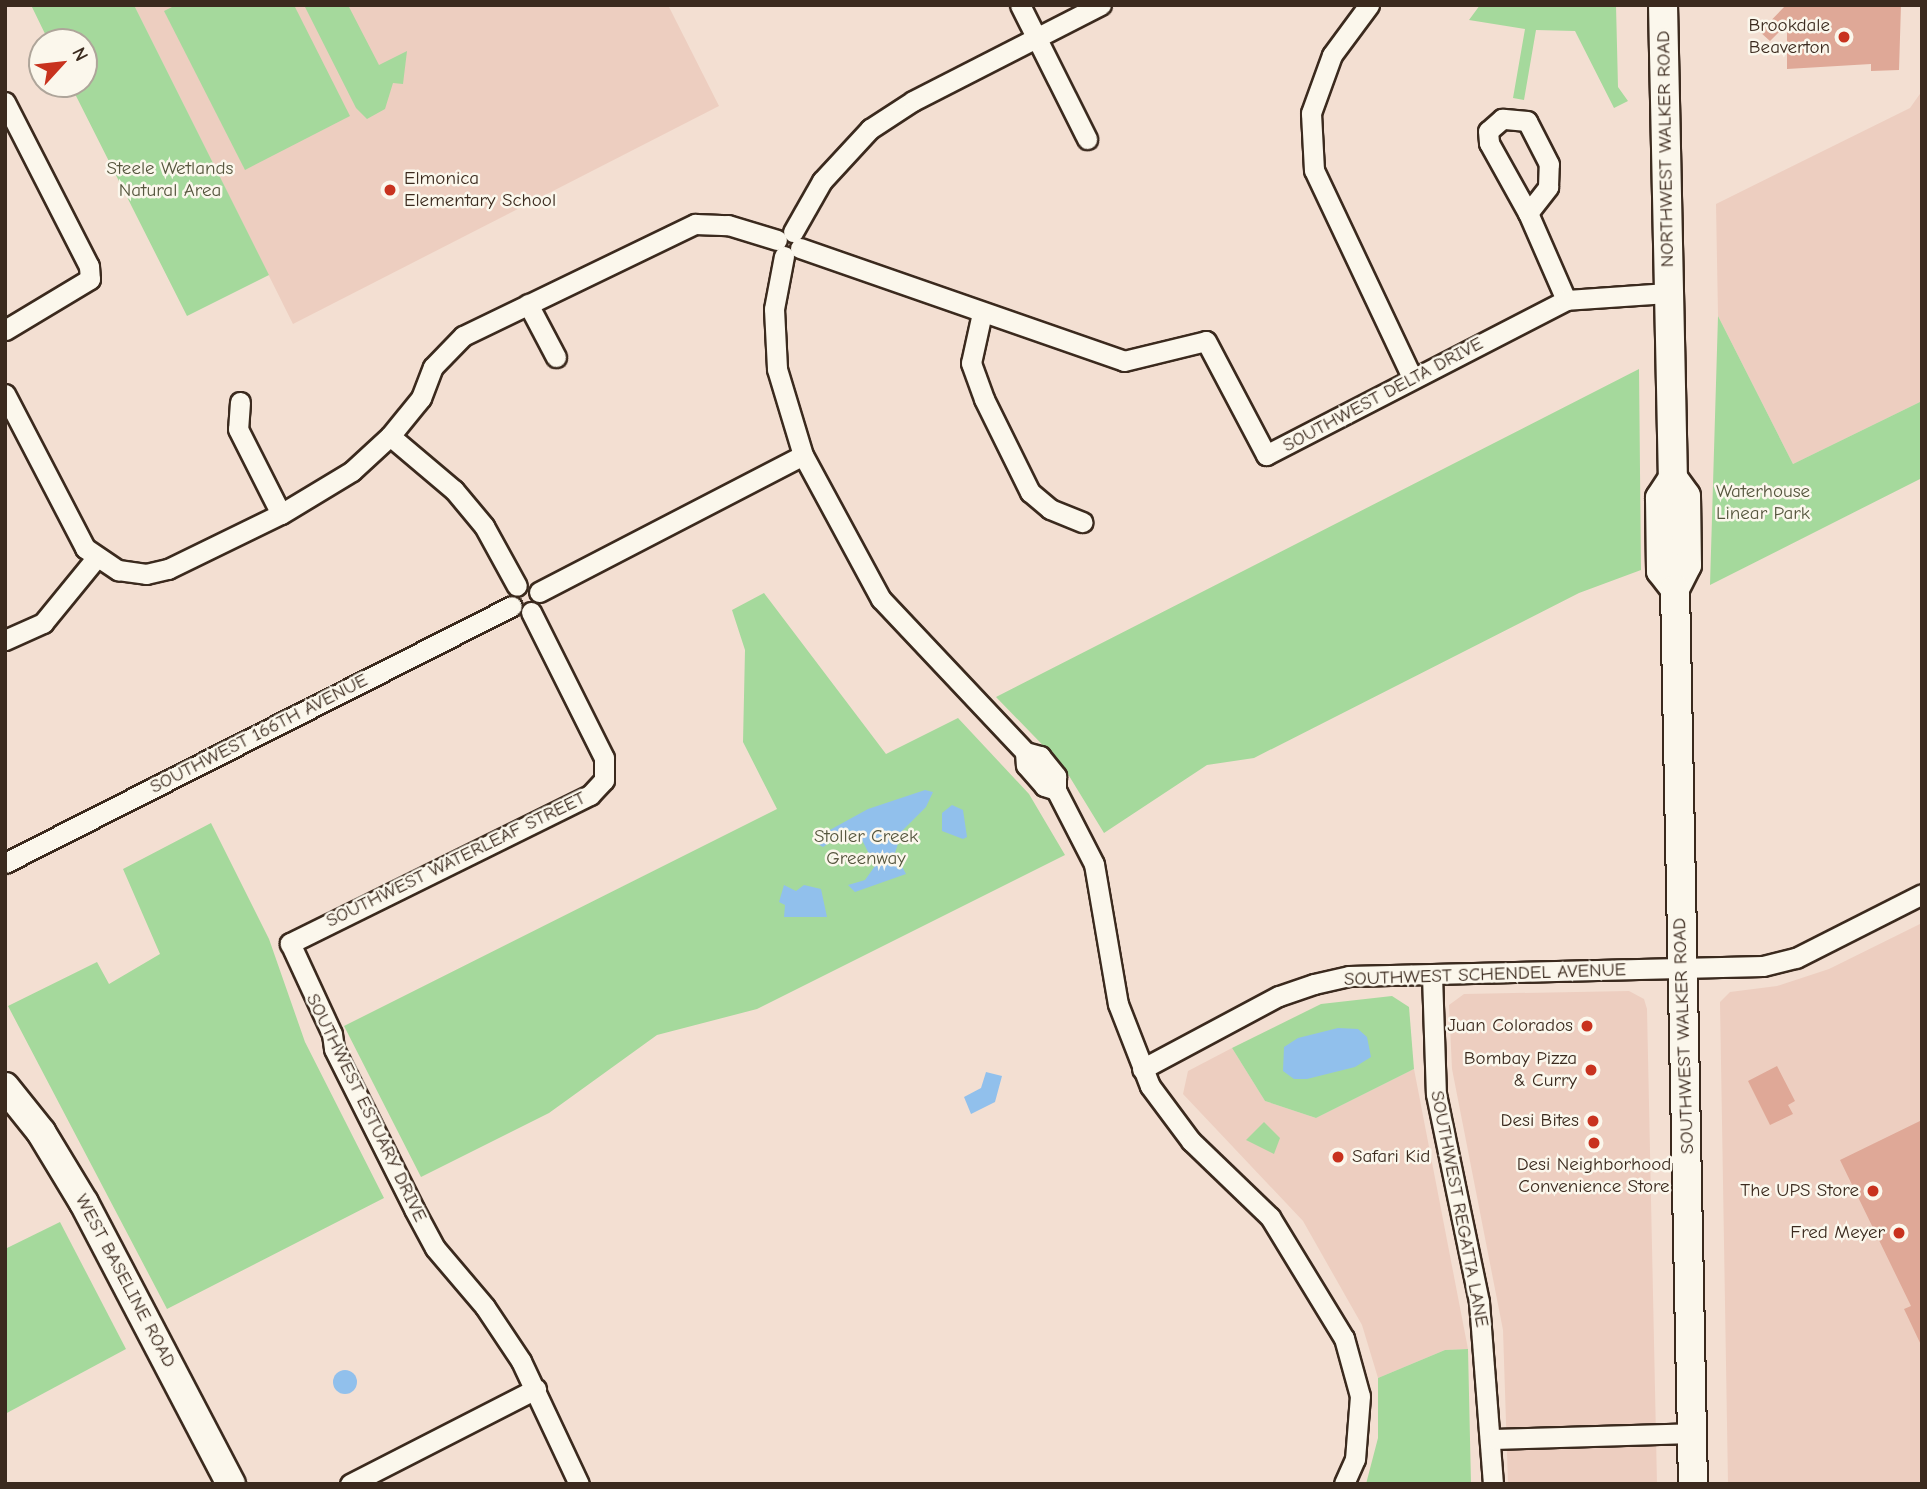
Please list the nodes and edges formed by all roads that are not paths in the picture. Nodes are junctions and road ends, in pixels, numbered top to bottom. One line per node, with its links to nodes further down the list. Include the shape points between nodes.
1 (1020, 5): 5 (street)
2 (1101, 5): 5 (street)
3 (1369, 5): 16 (street, via 1332,55 1311,113 1314,170)
4 (1664, 5): 10 (main road, NORTHWEST WALKER ROAD)
5 (1036, 37): 7 (street); 9 (street, via 870,129 822,181)
6 (5, 103): 14 (street, via 89,266 90,279)
7 (1087, 139)
8 (1528, 213): 11 (street)
9 (789, 244): 12 (street, SOUTHWEST DELTA DRIVE, via 727,225 695,224); 13 (street, SOUTHWEST DELTA DRIVE); 20 (street, via 774,309 777,369)
10 (1669, 293): 11 (street, SOUTHWEST DELTA DRIVE); 31 (main road, SOUTHWEST WALKER ROAD, via 1673,478 1685,496 1687,555 1687,569 1675,589)
11 (1566, 300): 16 (street, SOUTHWEST DELTA DRIVE)
12 (528, 304): 15 (street); 19 (street, SOUTHWEST DELTA DRIVE, via 463,336 433,366 421,398)
13 (982, 313): 16 (street, SOUTHWEST DELTA DRIVE, via 1124,361 1206,341 1266,455); 22 (street, via 971,363 984,399 1030,492 1050,509)
14 (5, 330)
15 (556, 357)
16 (1412, 377)
17 (5, 394): 23 (street, via 77,537)
18 (240, 402): 21 (street, via 238,429)
19 (390, 436): 21 (street, SOUTHWEST DELTA DRIVE, via 352,471); 24 (street, via 477,517)
20 (803, 455): 25 (street); 33 (street, via 881,598 1025,752 1026,765 1044,786 1056,790 1094,864 1118,1004)
21 (281, 514): 23 (street, SOUTHWEST DELTA DRIVE, via 168,569 146,574 117,570)
22 (1082, 522)
23 (96, 558): 27 (street, via 43,623)
24 (517, 586): 25 (street, via 530,584); 26 (street)
25 (539, 592): 26 (street, via 539,604)
26 (521, 609): 28 (street, SOUTHWEST 166TH AVENUE); 30 (street, SOUTHWEST WATERLEAF STREET, via 604,758 604,780 590,795)
27 (5, 640)
28 (5, 863)
29 (1922, 894): 31 (street, SOUTHWEST SCHENDEL AVENUE, via 1796,958 1763,966)
30 (290, 943): 35 (street, SOUTHWEST ESTUARY DRIVE, via 332,1034 334,1049 435,1248 485,1307)
31 (1681, 970): 32 (street, SOUTHWEST SCHENDEL AVENUE); 36 (main road, SOUTHWEST WALKER ROAD)
32 (1432, 975): 33 (street, SOUTHWEST SCHENDEL AVENUE, via 1349,976 1314,984 1279,996); 37 (street, SOUTHWEST REGATTA LANE, via 1436,1094 1479,1302)
33 (1142, 1069): 41 (street, via 1191,1140 1270,1217 1345,1338 1360,1396 1355,1459)
34 (5, 1087): 38 (main road, WEST BASELINE ROAD, via 41,1132 85,1203)
35 (536, 1389): 39 (street); 40 (street, SOUTHWEST ESTUARY DRIVE)
36 (1691, 1433): 37 (street); 43 (main road, SOUTHWEST WALKER ROAD)
37 (1494, 1439): 42 (street, SOUTHWEST REGATTA LANE)
38 (231, 1484)
39 (350, 1484)
40 (579, 1484)
41 (1344, 1484)
42 (1493, 1484)
43 (1693, 1484)

